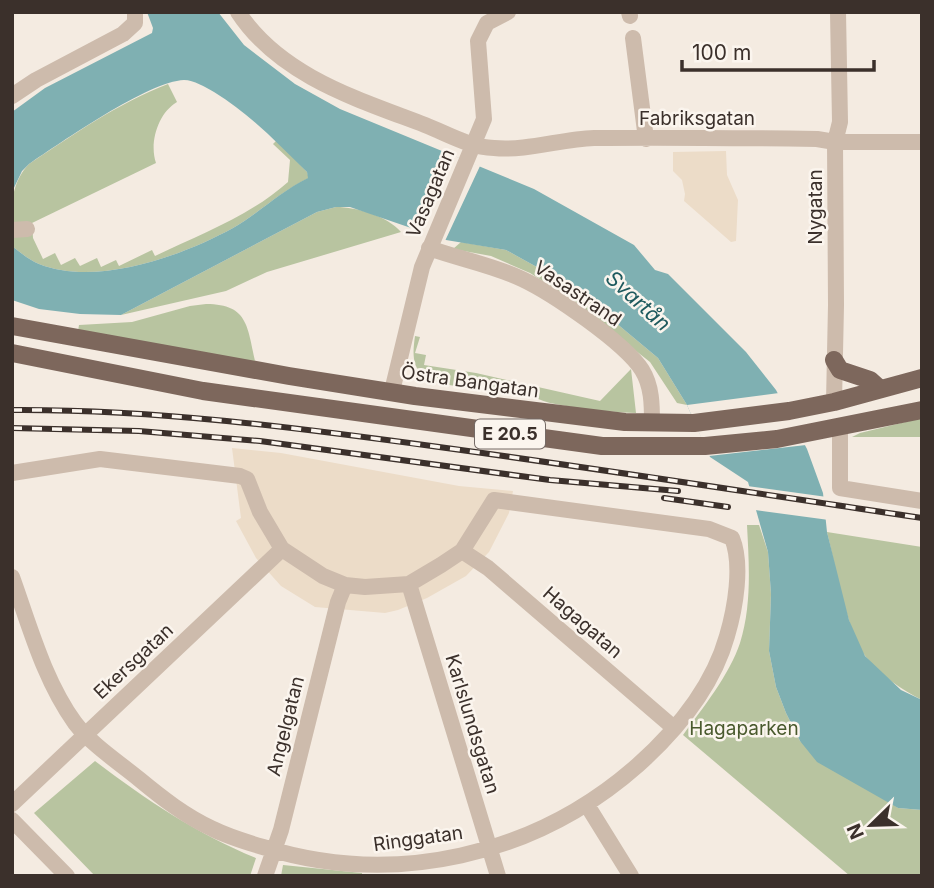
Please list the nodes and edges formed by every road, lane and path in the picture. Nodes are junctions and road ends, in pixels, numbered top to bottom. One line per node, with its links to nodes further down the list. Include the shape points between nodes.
1 (135, 12): 7 (street, via 135,23 123,34)
2 (238, 12): 11 (street, Fabriksgatan, via 265,45 313,79)
3 (509, 12): 5 (street)
4 (838, 12): 9 (street, Nygatan, via 839,122)
5 (484, 18): 11 (street, Vasagatan, via 478,41 484,119)
6 (633, 38): 8 (street)
7 (12, 96)
8 (646, 139): 9 (street, Fabriksgatan); 11 (street, Fabriksgatan, via 592,138)
9 (835, 142): 10 (street, Fabriksgatan); 15 (street, Nygatan)
10 (922, 142)
11 (471, 153): 12 (street, Vasagatan)
12 (432, 243): 18 (street, Vasagatan); 22 (street, Vasastrand, via 520,278 618,345 643,371 651,396)
13 (12, 326): 18 (main road, Östra Bangatan / E 20.5)
14 (12, 353): 21 (main road, E 20.5, via 203,391)
15 (834, 360): 17 (main road, via 840,370 870,380); 19 (street, Nygatan)
16 (922, 377): 17 (main road, Östra Bangatan / E 20.5)
17 (880, 389): 19 (main road, Östra Bangatan / E 20.5); 23 (main road, via 876,399 850,410)
18 (392, 391): 21 (main road); 22 (main road, Östra Bangatan / E 20.5, via 579,418)
19 (834, 402): 22 (main road, Östra Bangatan / E 20.5, via 694,423); 23 (main road)
20 (922, 410): 23 (main road, E 20.5)
21 (388, 416): 23 (main road, E 20.5, via 601,446 705,446)
22 (652, 423)
23 (840, 427): 25 (street, via 840,488)
24 (12, 473): 26 (street, via 100,459 240,476 247,479)
25 (922, 501)
26 (282, 549): 30 (street); 32 (street, Ekersgatan)
27 (462, 551): 29 (street); 31 (street, Hagagatan, via 488,568); 31 (street, Ringgatan, via 494,500 709,528 732,538 737,559 734,612 722,656)
28 (12, 578): 32 (street, Ringgatan, via 48,677)
29 (408, 584): 30 (street); 36 (street, Karlslundsgatan)
30 (345, 585): 37 (street, Angelgatan)
31 (674, 728): 34 (street, Ringgatan, via 653,752)
32 (86, 734): 33 (street, Ekersgatan); 37 (street, Ringgatan, via 184,813 213,830)
33 (12, 804)
34 (587, 805): 36 (street, Ringgatan, via 541,830); 42 (street)
35 (12, 820): 39 (street)
36 (489, 847): 38 (street, Ringgatan); 41 (street, Karlslundsgatan)
37 (274, 852): 38 (street, Ringgatan); 40 (street, Angelgatan)
38 (376, 871)
39 (67, 876)
40 (265, 876)
41 (498, 876)
42 (631, 876)

